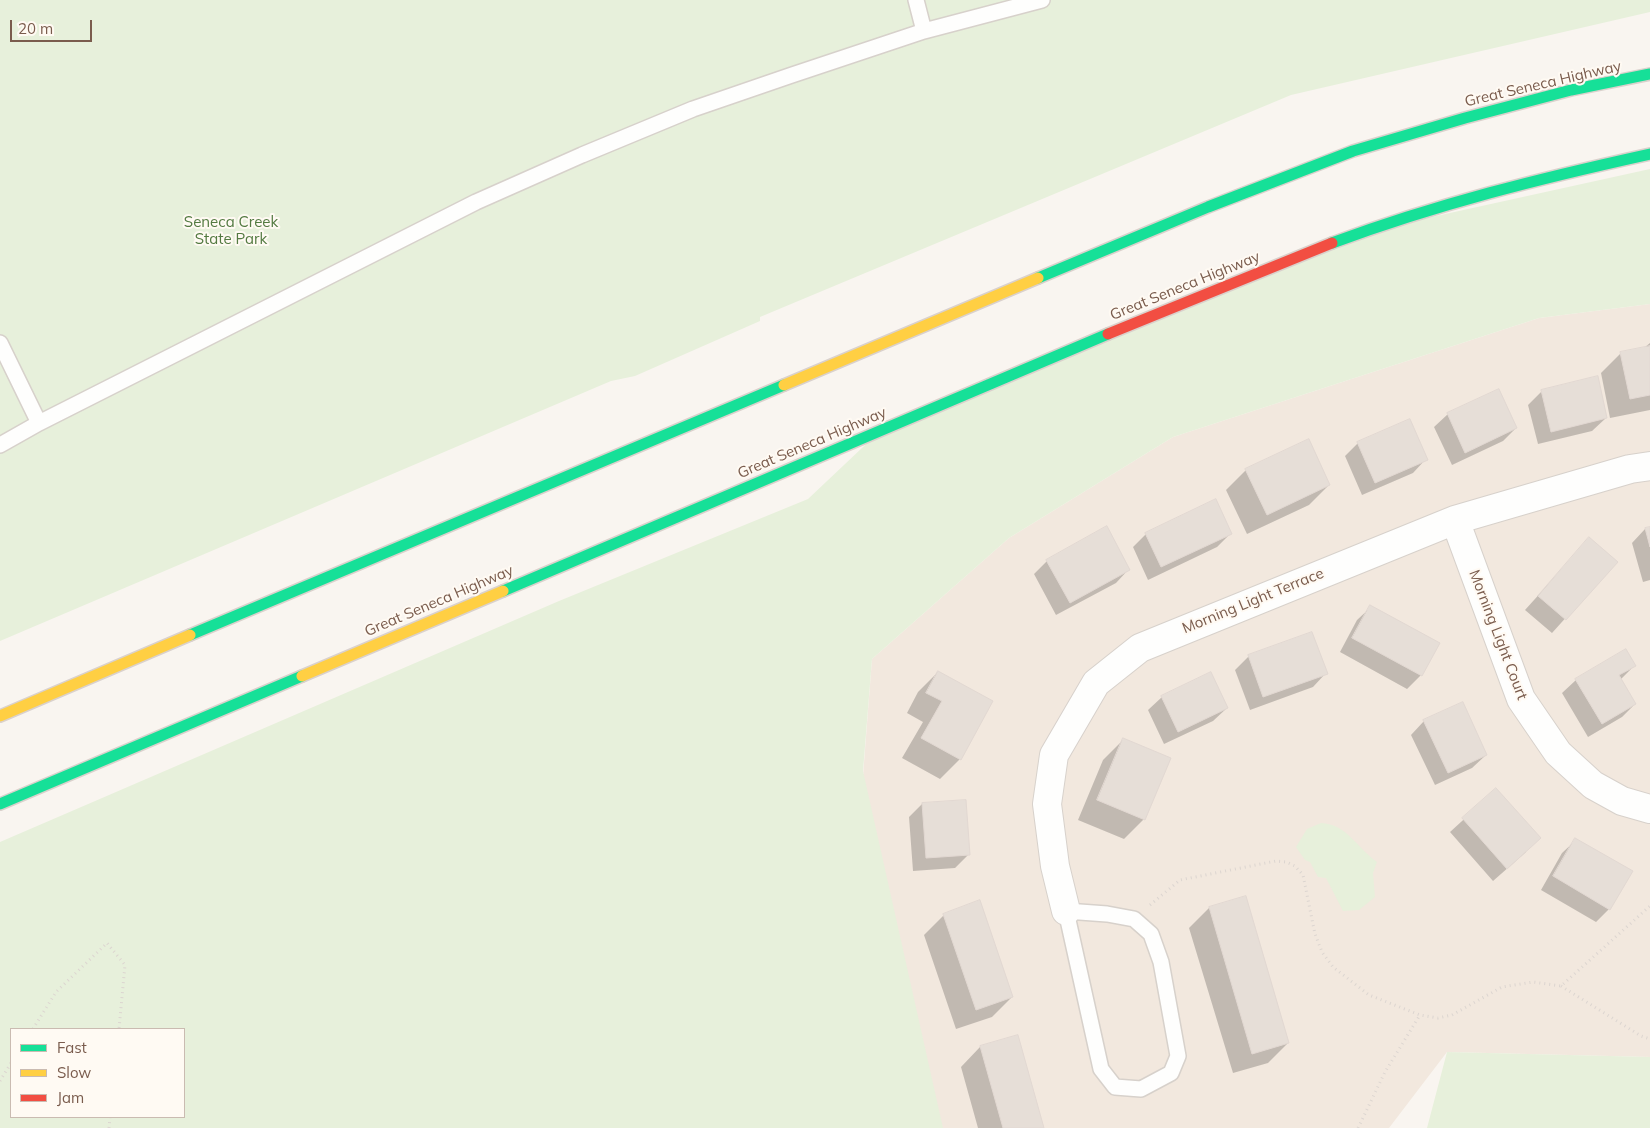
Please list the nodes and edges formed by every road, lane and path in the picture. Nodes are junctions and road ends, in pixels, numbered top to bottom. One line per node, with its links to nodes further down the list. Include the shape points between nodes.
1 (916, 0): 3 (lane)
2 (1042, 0): 3 (lane)
3 (924, 31): 7 (lane, via 693,109 582,154 476,202)
4 (1650, 74): 11 (main road, Great Seneca Highway, via 1571,90 1372,145 1208,207)
5 (1650, 154): 12 (main road, Great Seneca Highway, via 1548,176 1430,209 1309,252)
6 (0, 343): 7 (lane)
7 (39, 424): 8 (lane)
8 (0, 446)
9 (1650, 466): 10 (street, Morning Light Terrace)
10 (1455, 520): 13 (street, Morning Light Court, via 1521,699 1558,753 1594,785 1622,800); 15 (street, Morning Light Terrace, via 1140,648 1096,683 1054,755 1047,804 1055,866)
11 (0, 716)
12 (0, 804)
13 (1650, 808)
14 (1650, 906): 17 (path)
15 (1066, 911): 16 (lane); 16 (lane, via 1101,1069 1115,1087 1141,1089 1171,1073 1178,1056 1161,962 1151,934)
16 (1134, 919): 18 (path, via 1180,880 1276,861 1286,862 1303,875 1315,934 1333,967 1369,995)
17 (1561, 986): 18 (path, via 1533,982 1502,988 1452,1016); 21 (path)
18 (1420, 1015): 24 (path, via 1385,1072)
19 (34, 1028): 20 (path, via 56,992 107,943 125,964)
20 (119, 1028)
21 (1650, 1039)
22 (10, 1065): 23 (path)
23 (0, 1081)
24 (1358, 1128)

